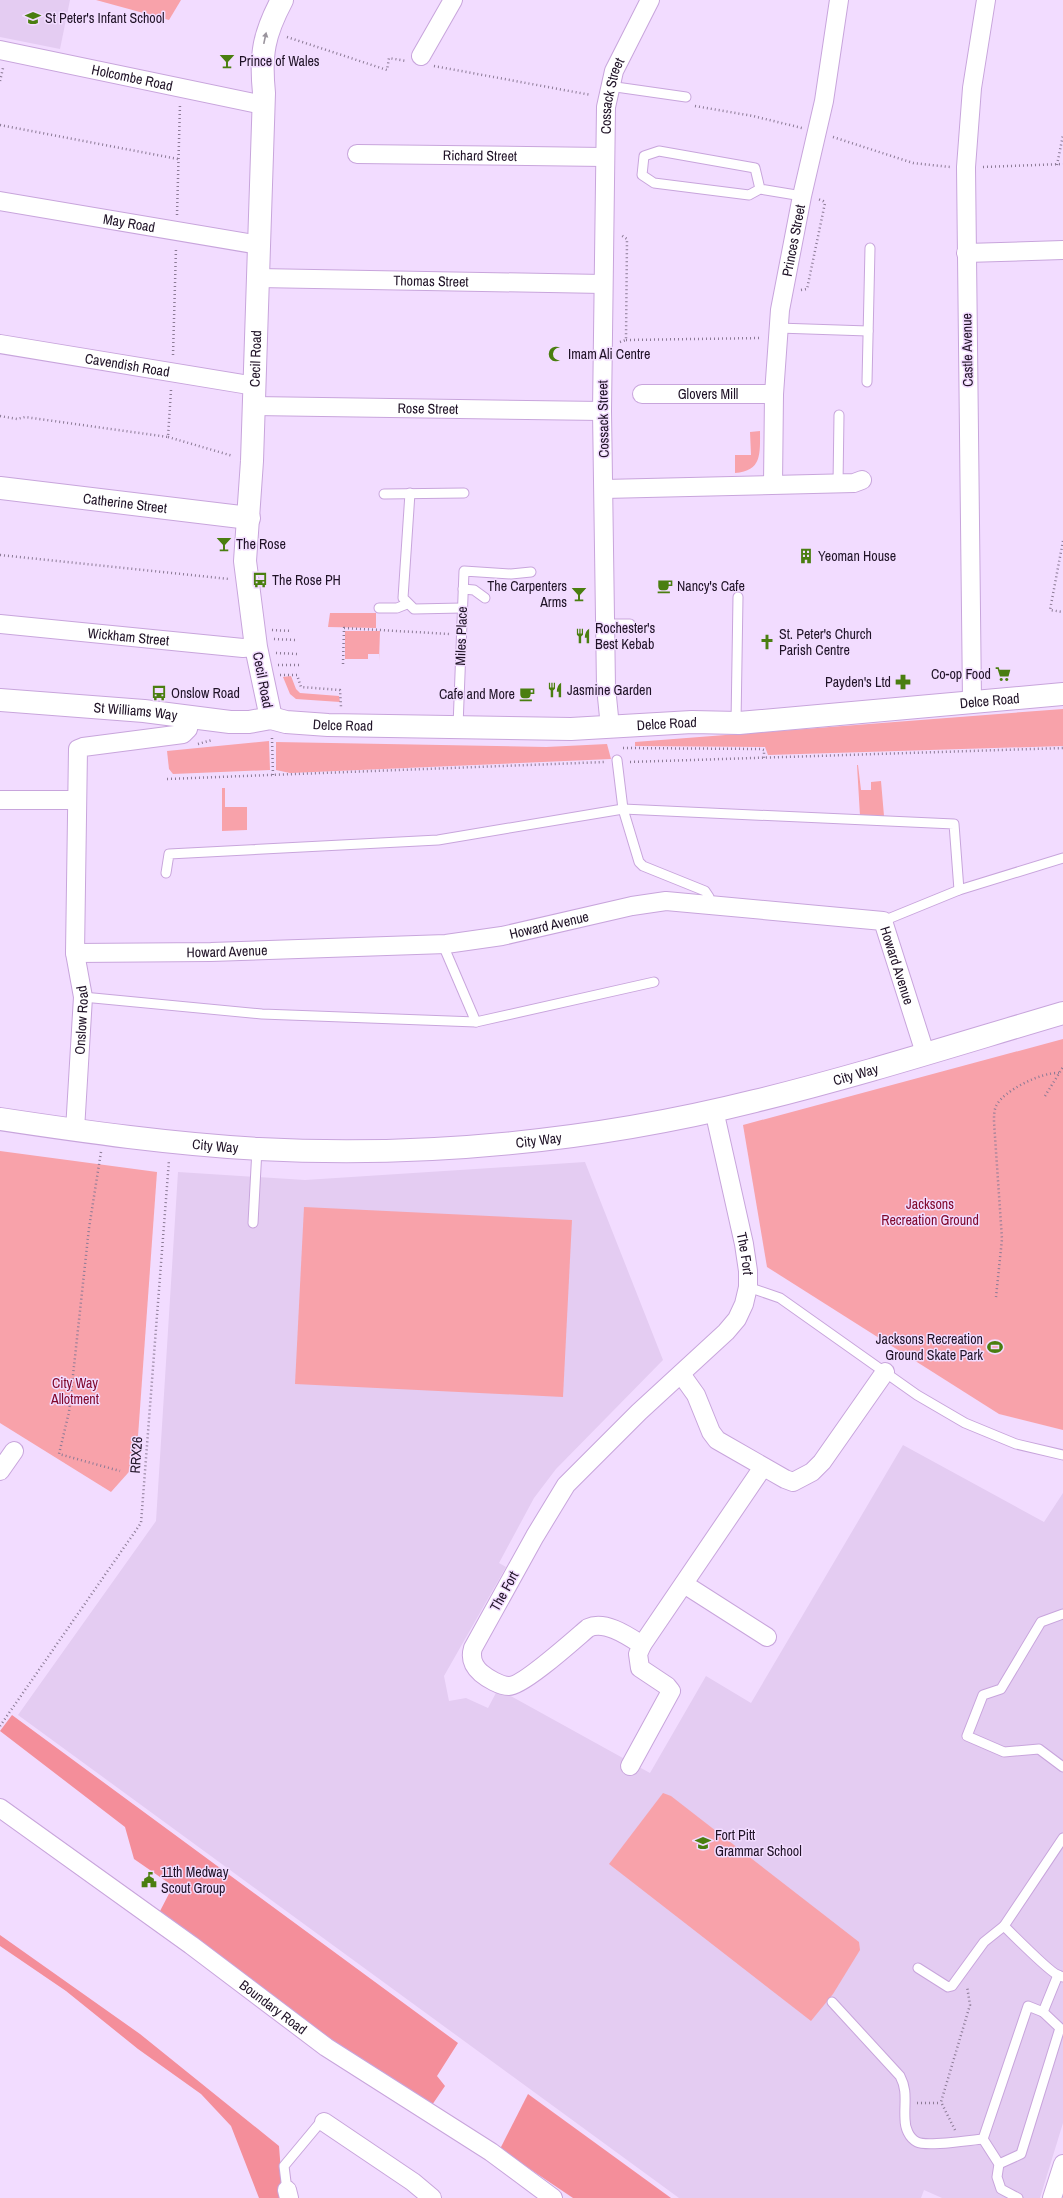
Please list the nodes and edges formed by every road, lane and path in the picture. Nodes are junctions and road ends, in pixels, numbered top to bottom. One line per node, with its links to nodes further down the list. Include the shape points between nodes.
1 (282, 0): 11 (street, Cecil Road, one-way to 1, via 264,42)
2 (453, 0): 7 (street)
3 (650, 0): 8 (street, Cossack Street, via 616,66)
4 (839, 0): 21 (street, Princes Street, via 822,112)
5 (986, 0): 19 (street, Castle Avenue, via 972,88)
6 (0, 50): 9 (street, Holcombe Road)
7 (421, 56)
8 (609, 86): 10 (lane); 15 (street, Cossack Street)
9 (180, 88): 11 (street, Holcombe Road); 16 (path)
10 (686, 97)
11 (263, 105): 25 (street, Cecil Road)
12 (0, 125): 16 (path)
13 (1063, 135): 18 (path)
14 (357, 154): 15 (street, Richard Street)
15 (604, 157): 30 (street, Cossack Street)
16 (178, 159): 23 (path)
17 (1063, 164): 18 (path)
18 (1057, 165): 19 (path)
19 (966, 167): 28 (street, Castle Avenue)
20 (760, 189): 20 (lane, via 755,168 659,151 644,156 642,175 654,183 749,195); 21 (lane)
21 (802, 196): 32 (street, Princes Street)
22 (0, 201): 23 (street, May Road)
23 (177, 231): 25 (street, May Road); 36 (path)
24 (617, 233): 33 (path, via 627,239)
25 (259, 245): 29 (street, Cecil Road)
26 (870, 248): 31 (lane)
27 (1063, 250): 28 (street)
28 (966, 253): 81 (street, Castle Avenue)
29 (258, 278): 30 (street, Thomas Street); 40 (street, Cecil Road)
30 (604, 284): 41 (street, Cossack Street)
31 (868, 331): 32 (lane); 37 (lane)
32 (772, 333): 33 (path); 39 (street, Princes Street)
33 (626, 340): 35 (path)
34 (0, 344): 36 (street, Cavendish Road)
35 (616, 344)
36 (172, 373): 40 (street, Cavendish Road); 44 (path)
37 (867, 382)
38 (642, 394): 39 (street, Glovers Mill)
39 (774, 394): 47 (street, Princes Street)
40 (255, 396): 41 (street, Rose Street); 45 (street, Cecil Road)
41 (602, 411): 50 (street, Cossack Street)
42 (839, 415): 48 (lane)
43 (0, 416): 44 (path, via 17,419 25,417)
44 (168, 437): 45 (path)
45 (252, 462): 54 (street, Cecil Road)
46 (862, 480): 48 (street)
47 (773, 484): 48 (street); 50 (street)
48 (838, 484)
49 (0, 488): 54 (street, Catherine Street)
50 (604, 489): 67 (street, Cossack Street)
51 (410, 493): 52 (lane); 53 (lane); 62 (lane, via 402,597)
52 (464, 493)
53 (384, 494)
54 (249, 518): 72 (street, Cecil Road, via 246,567)
55 (1063, 541): 65 (path, via 1050,610)
56 (0, 556): 58 (path)
57 (531, 572): 59 (lane, Miles Place, via 511,574 464,571)
58 (231, 579)
59 (463, 589): 61 (lane, via 474,590); 64 (lane, Miles Place)
60 (738, 597): 86 (lane)
61 (485, 598)
62 (407, 604): 63 (lane, via 397,608); 64 (lane, via 416,609)
63 (379, 608)
64 (462, 608): 87 (lane, Miles Place)
65 (1063, 612)
66 (0, 624): 72 (street, Wickham Street, via 243,648)
67 (605, 624): 68 (lane); 88 (street, Cossack Street, via 606,704)
68 (630, 624)
69 (292, 630): 72 (path)
70 (451, 634): 74 (path, via 344,628)
71 (295, 640): 72 (path)
72 (268, 641): 73 (path); 75 (path); 89 (street, Cecil Road)
73 (298, 654)
74 (343, 664)
75 (277, 665): 76 (path); 77 (path)
76 (300, 665)
77 (280, 675): 78 (path); 83 (path, via 297,675 301,687 340,690)
78 (282, 681)
79 (1063, 694): 81 (street, Delce Road)
80 (0, 700): 85 (street, St Williams Way)
81 (972, 701): 86 (street, Delce Road)
82 (346, 706): 83 (path)
83 (341, 707): 84 (path)
84 (336, 709)
85 (190, 717): 89 (street, St Williams Way, via 244,722); 99 (street, Onslow Road, via 188,730 183,734 79,748)
86 (736, 723): 88 (street, Delce Road, via 704,722)
87 (458, 726): 88 (street, Delce Road, via 540,729); 89 (street, Delce Road, via 328,725 286,722)
88 (610, 727)
89 (270, 734): 96 (path)
90 (215, 740): 91 (path)
91 (193, 746)
92 (621, 746): 94 (path, via 761,749 764,750)
93 (1063, 748): 94 (path)
94 (764, 758): 95 (path)
95 (617, 761): 96 (path); 100 (lane)
96 (273, 775): 97 (path)
97 (167, 779)
98 (0, 800): 99 (street)
99 (77, 800): 107 (street, Onslow Road)
100 (623, 809): 102 (lane, via 438,840 169,854); 103 (lane, via 954,824); 104 (lane, via 640,864 705,891 709,897)
101 (1063, 858): 103 (lane)
102 (166, 873)
103 (959, 890): 105 (lane)
104 (709, 904): 105 (street, Howard Avenue); 106 (street, Howard Avenue, via 654,902 502,936)
105 (883, 921): 112 (street, Howard Avenue)
106 (443, 945): 107 (street, Howard Avenue); 111 (lane)
107 (75, 953): 109 (street, Onslow Road)
108 (654, 982): 111 (lane)
109 (83, 997): 111 (lane, via 262,1014); 118 (street, Onslow Road)
110 (1063, 1013): 112 (street, City Way)
111 (476, 1022)
112 (925, 1053): 116 (street, City Way, via 762,1100)
113 (1063, 1067): 114 (path)
114 (1059, 1073): 115 (path); 124 (path, via 1041,1076 1012,1090 995,1108 1002,1239)
115 (1045, 1096)
116 (714, 1110): 121 (street, City Way, via 602,1131 493,1144 379,1151); 123 (street, The Fort, via 744,1244)
117 (0, 1119): 118 (street, City Way)
118 (75, 1130): 119 (street, City Way)
119 (104, 1134): 120 (street, City Way); 131 (path, via 89,1228 69,1412 59,1454)
120 (170, 1142): 121 (street, City Way); 136 (path, RRX26, via 141,1523)
121 (257, 1149): 122 (lane)
122 (253, 1223)
123 (748, 1287): 125 (lane, via 780,1298); 126 (street, The Fort, via 744,1304 734,1323)
124 (996, 1296)
125 (885, 1372): 128 (lane, via 917,1395 973,1427 1030,1448); 129 (street, via 824,1460 815,1469 793,1482)
126 (681, 1374): 129 (street, via 696,1395 715,1439); 135 (street, The Fort, via 592,1457 562,1489 479,1636 471,1656 473,1664 481,1673 509,1686 530,1675 589,1627 608,1628)
127 (14, 1451): 130 (street)
128 (1063, 1455)
129 (763, 1467): 132 (street)
130 (0, 1471)
131 (120, 1471)
132 (684, 1584): 134 (street); 135 (street)
133 (1063, 1614): 138 (lane, via 1041,1622 1001,1689 983,1695 967,1736 1004,1752 1039,1749)
134 (767, 1637)
135 (642, 1645): 137 (street, via 638,1654 640,1668 671,1691)
136 (0, 1726)
137 (630, 1766)
138 (1063, 1766)
139 (0, 1808): 156 (street, Boundary Road, via 191,1945 326,2047 491,2152)
140 (1063, 1838): 141 (lane)
141 (1004, 1926): 143 (lane, via 984,1942); 144 (lane, via 1052,1973)
142 (918, 1968): 143 (lane, via 950,1987)
143 (963, 1972): 148 (path, via 970,2005)
144 (1060, 1976): 146 (lane)
145 (832, 2002): 147 (lane, via 900,2076 905,2086)
146 (1043, 2012): 150 (lane, via 1028,2006); 152 (lane, via 1060,2028 1022,2154)
147 (906, 2102): 148 (path); 151 (lane, via 906,2128 911,2138 919,2143)
148 (941, 2103): 151 (path, via 958,2134)
149 (324, 2122): 154 (lane, via 319,2124 284,2166); 155 (street)
150 (983, 2139): 151 (lane); 152 (lane)
151 (958, 2141)
152 (999, 2164): 157 (lane, via 997,2177 1001,2189)
153 (1063, 2164): 158 (street)
154 (288, 2194)
155 (432, 2198)
156 (553, 2198)
157 (1018, 2198)
158 (1052, 2198)

